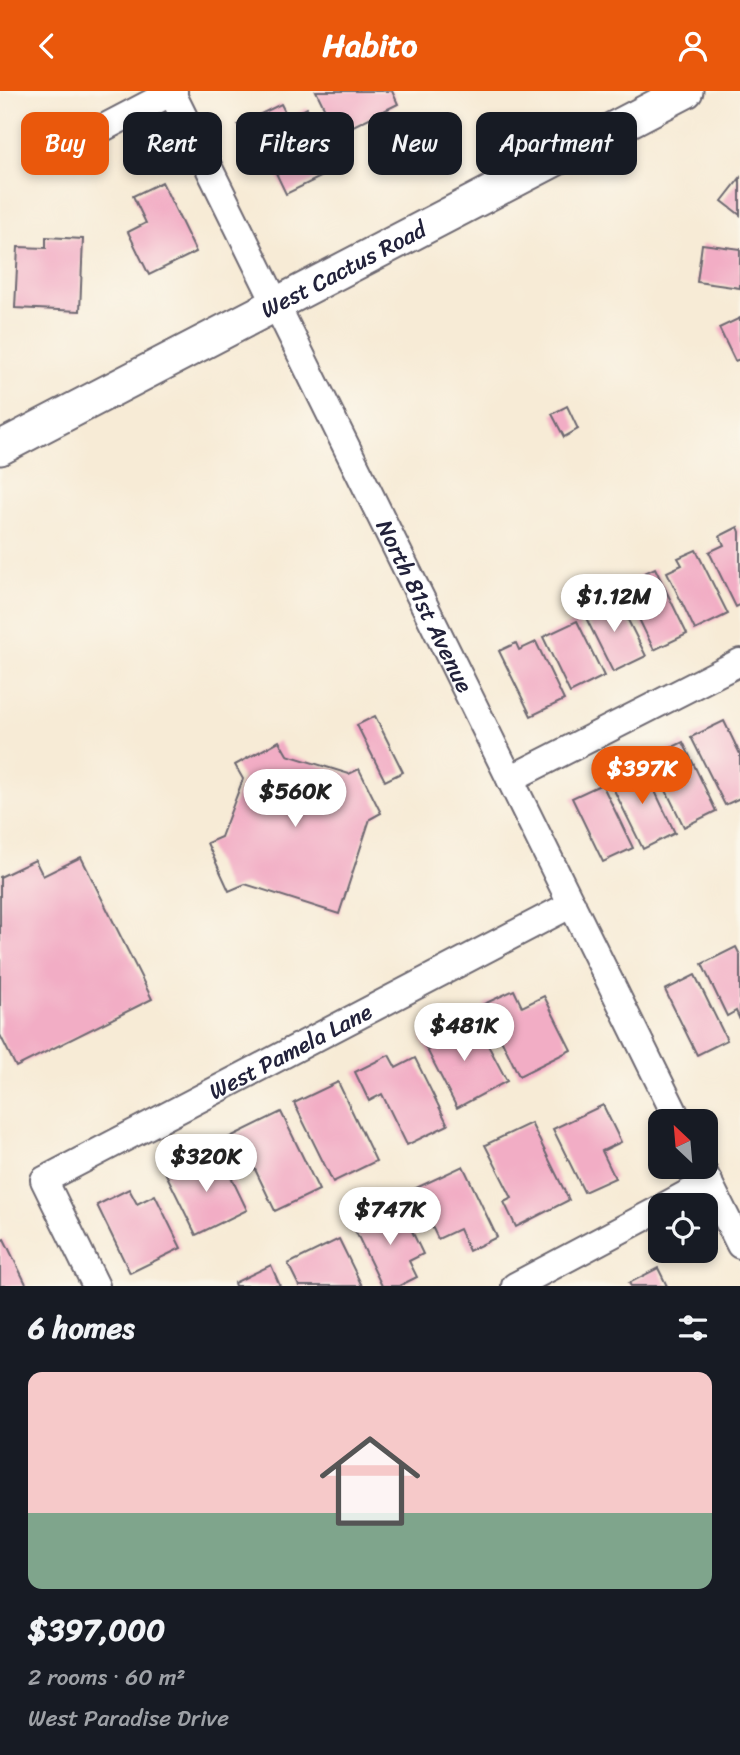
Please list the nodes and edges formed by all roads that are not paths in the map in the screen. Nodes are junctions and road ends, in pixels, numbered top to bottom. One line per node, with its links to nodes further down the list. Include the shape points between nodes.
1 (172, 91): 3 (street); 4 (street, North 81st Avenue)
2 (686, 91): 4 (main road, West Cactus Road)
3 (109, 125)
4 (276, 304): 5 (main road, West Cactus Road); 7 (street, North 81st Avenue)
5 (0, 447)
6 (740, 662): 7 (street)
7 (510, 779): 8 (street, North 81st Avenue)
8 (572, 904): 9 (street, North 81st Avenue); 15 (street, West Pamela Lane, via 44,1180)
9 (673, 1109)
10 (700, 1179): 12 (street)
11 (707, 1179): 14 (street)
12 (682, 1193)
13 (648, 1215): 16 (street)
14 (740, 1245)
15 (96, 1286)
16 (516, 1286)

